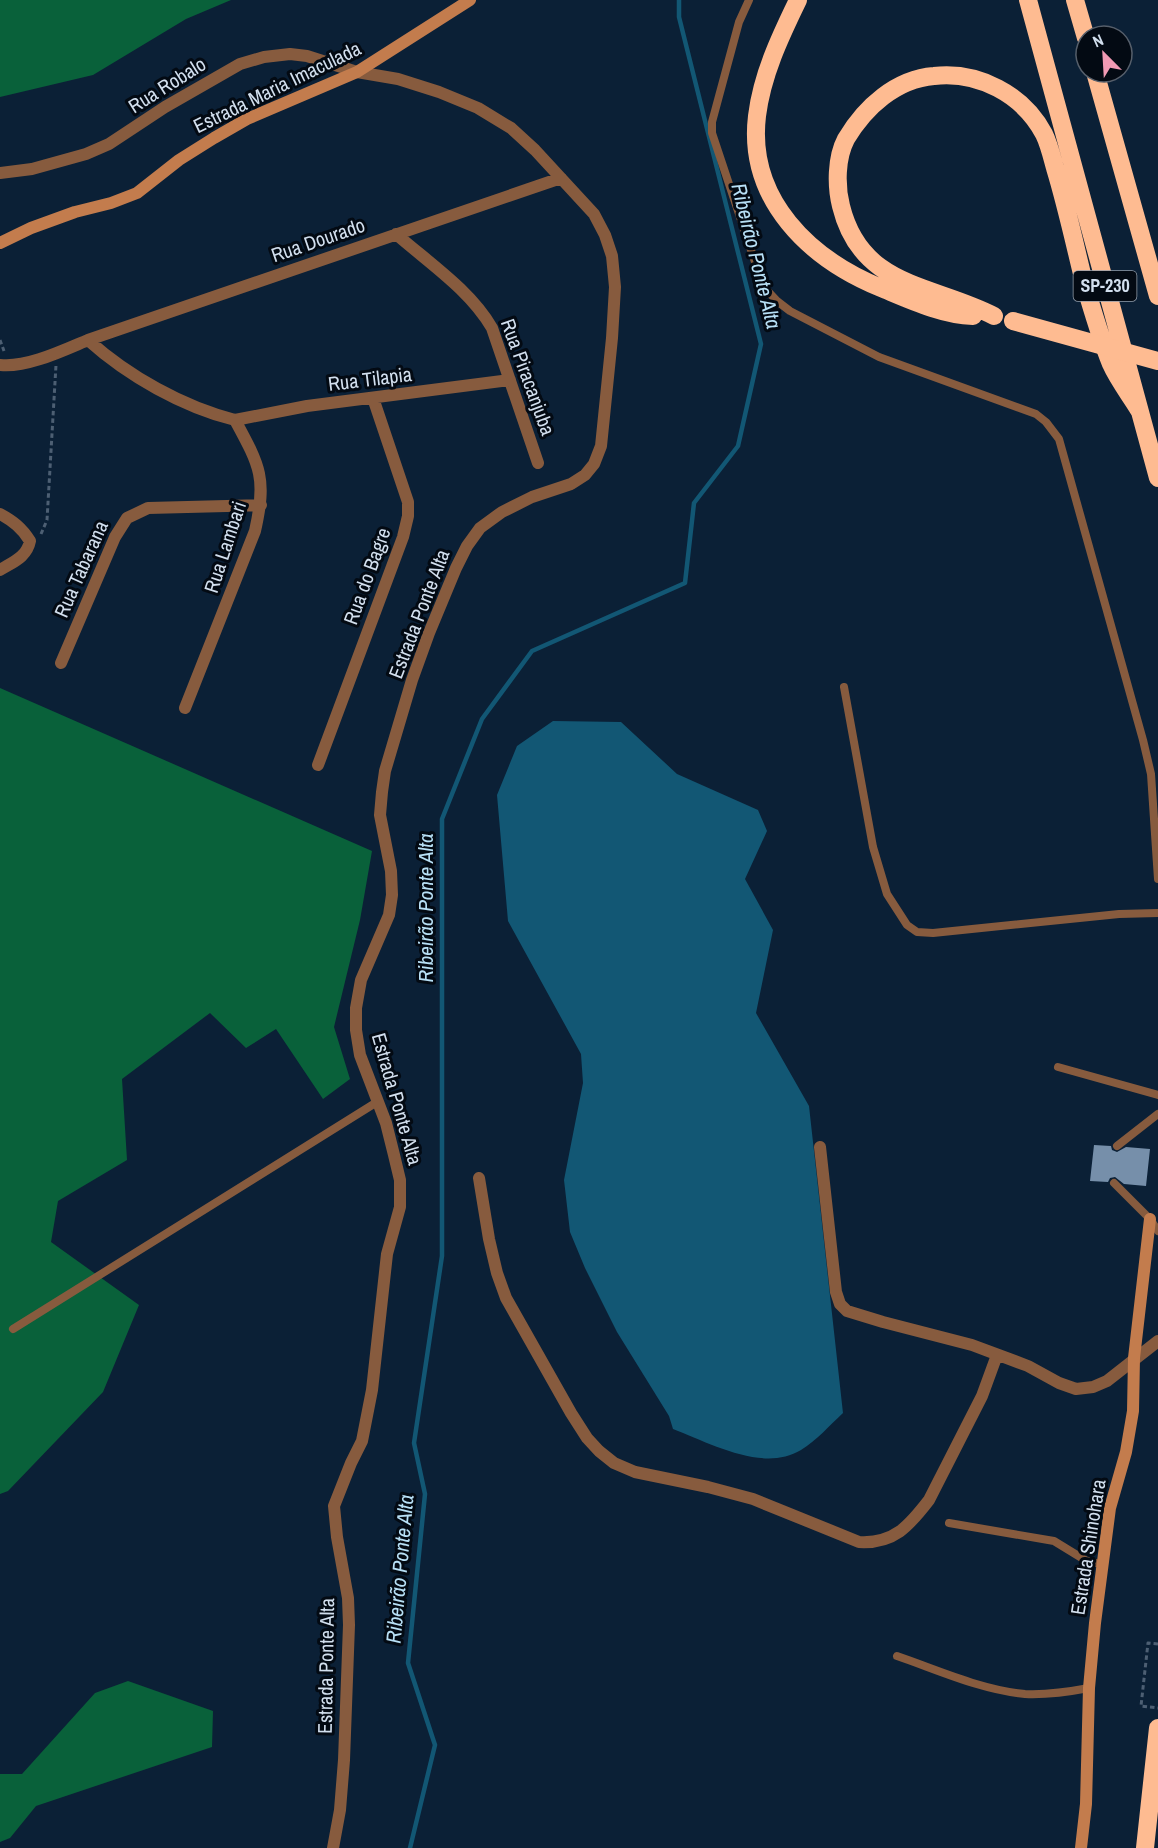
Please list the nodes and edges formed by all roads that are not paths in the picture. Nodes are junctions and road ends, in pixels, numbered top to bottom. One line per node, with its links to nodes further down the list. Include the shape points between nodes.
1 (470, 0): 8 (street, Estrada Maria Imaculada)
2 (749, 0): 35 (lane, via 739,22 712,133 763,286 790,311 879,357 1036,414 1059,439 1149,763)
3 (798, 0): 17 (highway, via 772,59 757,118 763,178 778,209 806,242 860,280 939,310)
4 (1028, 0): 23 (highway, SP-230)
5 (1078, 0): 6 (highway); 7 (highway)
6 (1083, 24)
7 (1089, 24)
8 (357, 72): 11 (street, Rua Robalo, via 307,56 264,57 212,79 109,144 32,169); 12 (street, Rua Robalo, via 439,92 478,108 511,128); 14 (street, Estrada Maria Imaculada, via 247,119 179,160 137,193 31,228)
9 (1098, 84): 16 (highway, SP-230)
10 (1110, 84): 15 (highway)
11 (0, 173)
12 (561, 178): 13 (street, Rua Dourado); 25 (street, Rua Robalo, via 594,214 612,256 615,287)
13 (396, 234): 18 (street, Rua Dourado); 21 (street, Rua Piracanjuba, via 479,308 492,328)
14 (0, 243)
15 (1158, 248)
16 (1158, 296)
17 (994, 316): 19 (highway, bridge); 23 (highway, via 888,274 866,256 846,224 839,197 843,145 878,100 908,82 949,74 988,83 1019,103 1035,120 1045,135 1058,176 1084,279 1112,365)
18 (88, 340): 20 (street, Rua Dourado, via 57,353); 24 (street, via 122,367 159,388 205,412)
19 (1158, 361)
20 (0, 364)
21 (510, 380): 22 (street, Rua Tilapia); 26 (street, Rua Piracanjuba)
22 (373, 398): 24 (street, Rua Tilapia); 34 (street, Rua do Bagre, via 404,486 408,516)
23 (1139, 410): 27 (highway, SP-230)
24 (235, 420): 28 (street, Rua Lambari, via 261,479)
25 (601, 446): 39 (street, Estrada Ponte Alta, via 585,475 502,512 480,528 456,568 416,670 382,792 380,815 391,871 389,915 362,980 356,1008 360,1054)
26 (538, 463)
27 (1158, 478)
28 (261, 505): 31 (street, Rua Tabarana, via 148,508 127,518 115,537); 33 (street, Rua Lambari, via 243,564)
29 (0, 514): 30 (street, via 13,521 26,536 28,550)
30 (0, 570)
31 (61, 663)
32 (844, 687): 36 (lane, via 873,847 887,894 907,925 917,932 933,933)
33 (185, 708)
34 (318, 765)
35 (1158, 879)
36 (1158, 913)
37 (1058, 1067): 38 (lane)
38 (1158, 1095)
39 (377, 1102): 47 (lane); 56 (street, Estrada Ponte Alta, via 400,1180 400,1207 387,1254 372,1390 362,1441 334,1506 349,1625 344,1760)
40 (1158, 1114): 41 (lane)
41 (1117, 1146)
42 (820, 1147): 49 (street, via 840,1304 847,1311)
43 (479, 1178): 49 (street, via 496,1273 524,1333 587,1438 614,1463 635,1472 753,1499 859,1542 877,1543 904,1528 929,1500 982,1396)
44 (1114, 1183): 45 (lane)
45 (1150, 1219): 46 (lane); 50 (street, Estrada Shinohara)
46 (1158, 1231)
47 (13, 1329)
48 (1158, 1341): 50 (street)
49 (997, 1355): 50 (street, via 1076,1389 1107,1381)
50 (1134, 1358): 52 (street, Estrada Shinohara, via 1133,1411 1110,1508)
51 (949, 1523): 52 (lane, via 1054,1541 1084,1560)
52 (1103, 1565): 54 (street, Estrada Shinohara)
53 (897, 1656): 54 (lane, via 999,1690 1054,1694)
54 (1089, 1688): 57 (street, Estrada Shinohara)
55 (1158, 1728): 58 (highway)
56 (333, 1848)
57 (1081, 1848)
58 (1145, 1848)

